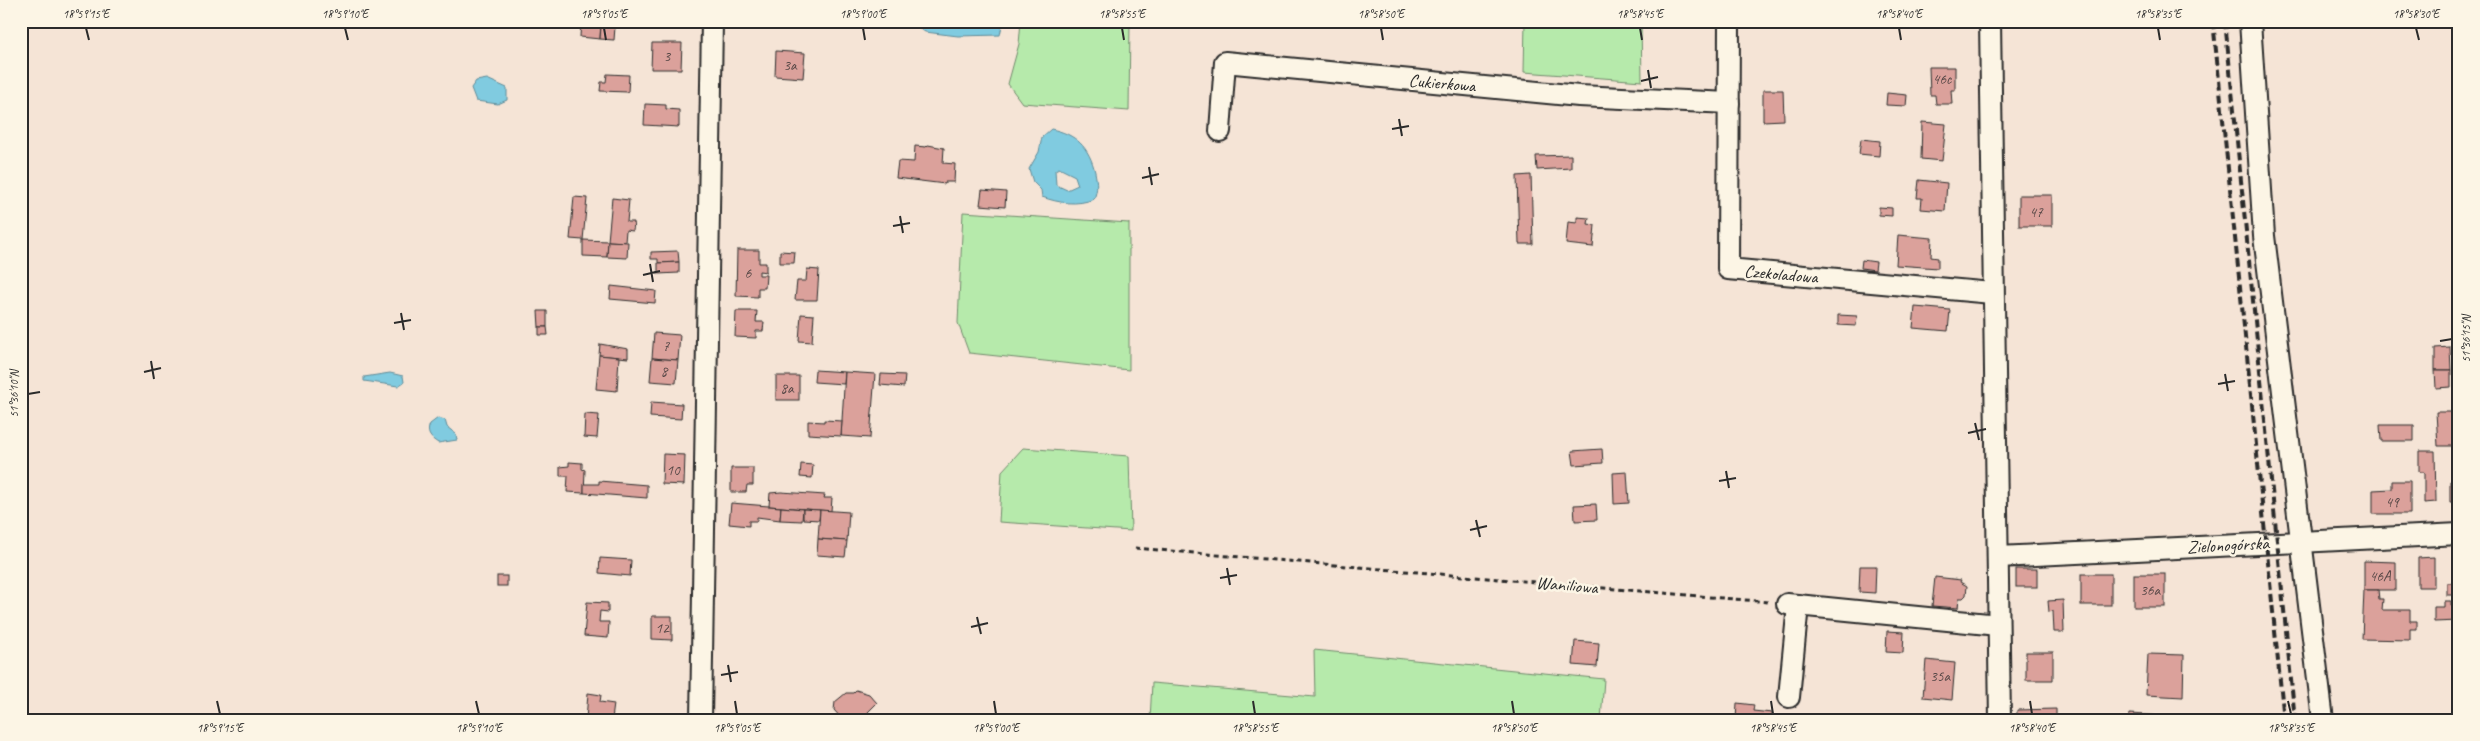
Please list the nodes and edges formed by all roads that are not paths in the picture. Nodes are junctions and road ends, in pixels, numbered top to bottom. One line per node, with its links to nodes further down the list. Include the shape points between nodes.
1 (712, 21): 13 (street)
2 (1729, 21): 5 (street, Czekoladowa)
3 (1990, 21): 7 (street)
4 (2250, 21): 9 (street, via 2264,236)
5 (1729, 103): 6 (street, Cukierkowa, via 1579,96 1225,62); 7 (street, Czekoladowa, via 1728,269)
6 (1220, 132)
7 (1992, 293): 10 (street)
8 (2459, 534): 9 (street, Zielonogórska)
9 (2302, 541): 10 (street, Zielonogórska); 15 (street)
10 (1998, 557): 11 (street)
11 (1998, 625): 12 (street, via 1792,604); 14 (street)
12 (1790, 697)
13 (701, 720)
14 (2000, 720)
15 (2323, 720)

